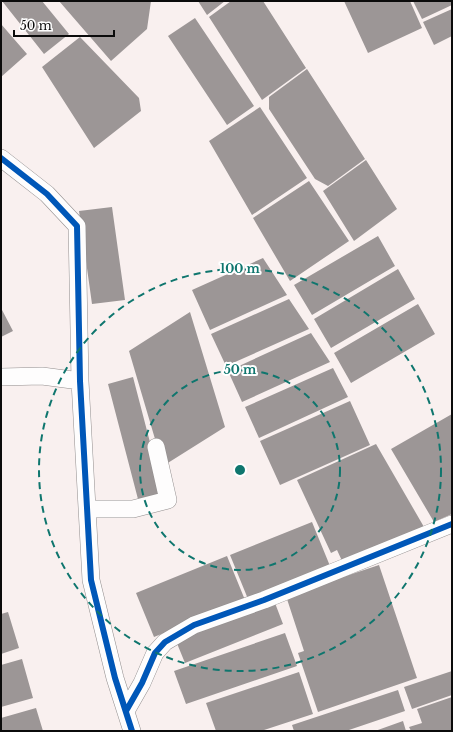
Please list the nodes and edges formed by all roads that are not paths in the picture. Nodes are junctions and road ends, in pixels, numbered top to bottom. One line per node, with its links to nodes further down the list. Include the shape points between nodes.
1 (1, 158): 3 (street, via 47,194 77,226)
2 (1, 377): 3 (street, via 42,376)
3 (80, 381): 5 (street)
4 (156, 447): 5 (street, via 168,500 133,508)
5 (87, 509): 7 (street, via 91,580 115,678)
6 (452, 524): 7 (street, via 264,600 194,625 165,642 155,654)
7 (126, 711): 8 (street)
8 (132, 731)

